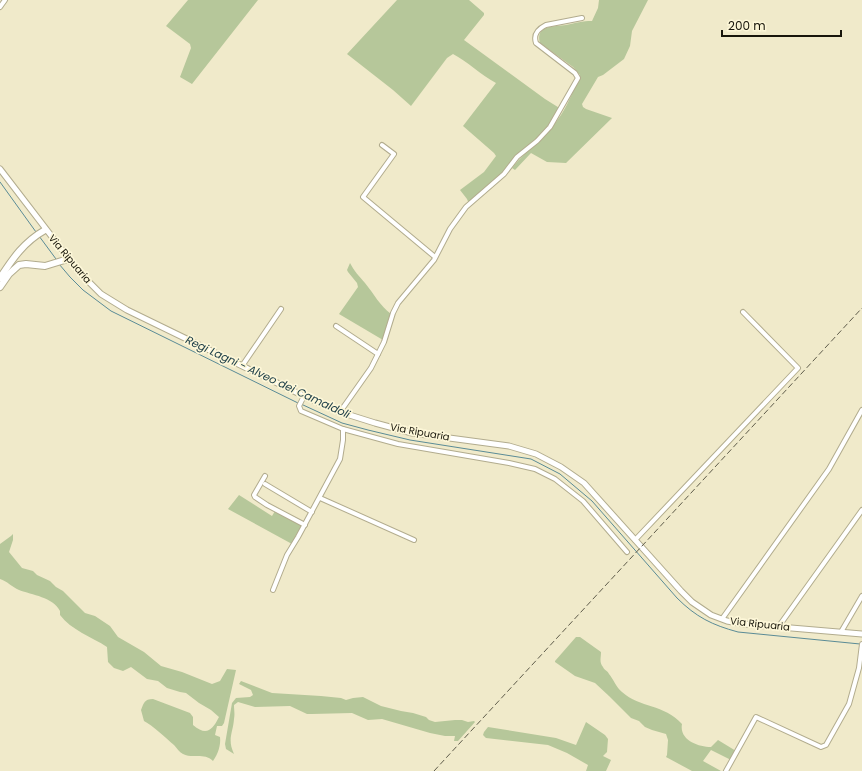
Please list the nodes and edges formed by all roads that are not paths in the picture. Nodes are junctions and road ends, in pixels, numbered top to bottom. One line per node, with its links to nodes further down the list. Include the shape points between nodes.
1 (5, 0): 2 (street)
2 (0, 7)
3 (582, 18): 7 (street, via 546,25 536,32 536,43 578,78 550,127 517,156 504,174 466,208 450,229)
4 (382, 145): 7 (street, via 394,154 364,197)
5 (0, 168): 6 (street, Via Ripuaria)
6 (45, 230): 8 (street, Via Ripuaria); 9 (main road, via 34,236 14,256)
7 (435, 258): 14 (street, via 398,303)
8 (66, 260): 10 (main road, via 46,266 19,265 8,274); 15 (street, Via Ripuaria, via 84,279 112,301)
9 (0, 278)
10 (0, 287)
11 (281, 309): 15 (street)
12 (743, 312): 27 (street, via 798,368)
13 (336, 326): 14 (street)
14 (378, 354): 18 (street)
15 (242, 366): 16 (street, Via Ripuaria)
16 (303, 398): 18 (street, Via Ripuaria); 19 (street, via 299,408 303,412)
17 (862, 410): 31 (street, via 829,469)
18 (340, 412): 27 (street, Via Ripuaria, via 412,433 509,446 536,454 561,467 584,484)
19 (343, 429): 22 (street, via 344,440 340,458); 28 (street, via 398,444 535,469 555,479 583,501)
20 (265, 476): 25 (street, via 254,495 267,505)
21 (265, 484): 24 (street)
22 (320, 498): 24 (street); 26 (street)
23 (862, 510): 32 (street)
24 (312, 512): 25 (street)
25 (305, 525): 29 (street, via 287,555)
26 (414, 540)
27 (635, 540): 31 (street, Via Ripuaria, via 692,602)
28 (627, 552)
29 (273, 590)
30 (862, 596): 33 (street)
31 (722, 619): 32 (street, Via Ripuaria, via 744,624)
32 (779, 626): 33 (street, Via Ripuaria)
33 (841, 632): 34 (street, Via Ripuaria)
34 (862, 634)
35 (862, 644): 36 (street)
36 (862, 648): 37 (street, via 849,704 826,745 821,747 756,718)
37 (726, 771)

